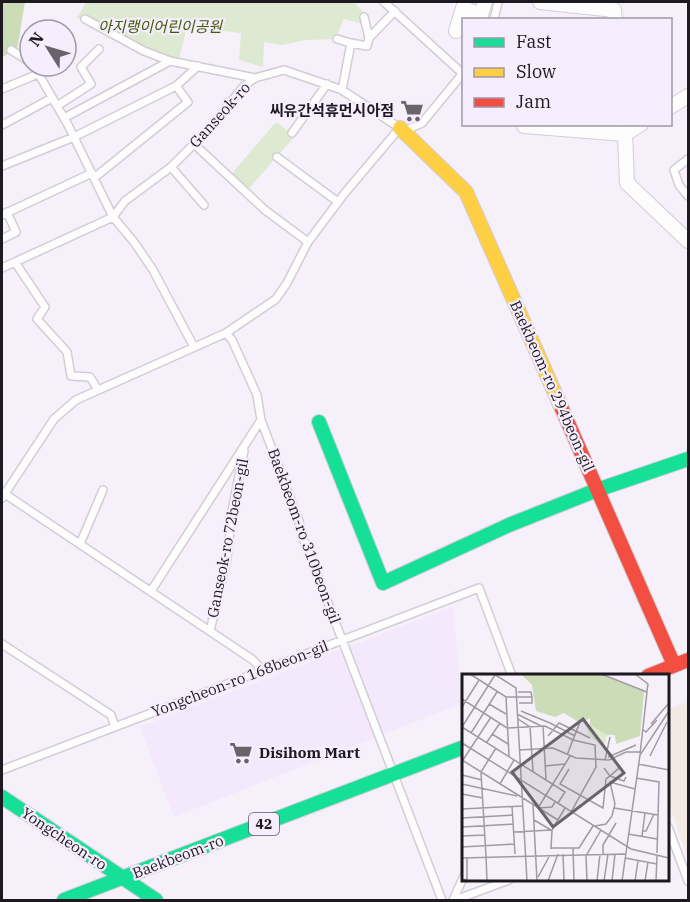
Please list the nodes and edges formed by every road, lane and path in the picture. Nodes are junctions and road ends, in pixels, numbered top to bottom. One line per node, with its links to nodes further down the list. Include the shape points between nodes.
1 (384, 2): 5 (lane)
2 (485, 2): 10 (street, via 481,15 463,8)
3 (498, 2): 7 (lane)
4 (540, 2): 8 (street, via 614,10)
5 (395, 11): 11 (lane); 19 (lane)
6 (364, 17): 11 (lane)
7 (494, 18)
8 (615, 18)
9 (86, 19): 17 (lane)
10 (456, 31)
11 (369, 38): 13 (lane, via 367,46)
12 (337, 39): 13 (lane)
13 (351, 43): 27 (lane)
14 (99, 49): 30 (lane, via 81,67 91,84)
15 (11, 50): 16 (lane)
16 (18, 54)
17 (170, 61): 18 (lane); 32 (lane)
18 (198, 66): 23 (lane); 25 (lane)
19 (462, 71)
20 (462, 73): 35 (lane, via 422,123)
21 (28, 78): 26 (lane)
22 (40, 78): 29 (lane)
23 (255, 78): 24 (lane, Ganseok-ro, via 284,70); 39 (lane, Ganseok-ro)
24 (327, 84): 27 (lane, Ganseok-ro); 37 (lane)
25 (176, 86): 38 (lane); 44 (lane, via 188,102)
26 (2, 89)
27 (342, 90): 35 (lane, Ganseok-ro)
28 (688, 96): 31 (street)
29 (52, 98): 30 (lane); 33 (lane)
30 (57, 106): 32 (lane)
31 (672, 106)
32 (64, 118): 38 (lane)
33 (2, 125)
34 (524, 126): 36 (street)
35 (400, 128): 46 (lane); 63 (street, Baekbeom-ro 294beon-gil, via 466,192)
36 (625, 129): 51 (street, via 627,183)
37 (292, 134)
38 (74, 137): 42 (lane); 44 (lane)
39 (194, 144): 43 (lane, Ganseok-ro); 52 (lane, via 265,210)
40 (277, 157): 46 (lane)
41 (688, 159): 45 (lane, via 674,170)
42 (2, 166)
43 (171, 167): 47 (lane); 49 (lane, Ganseok-ro, via 125,201)
44 (93, 176): 48 (lane); 49 (lane)
45 (688, 196)
46 (338, 202): 52 (lane)
47 (204, 205)
48 (4, 214): 50 (lane, via 16,232)
49 (113, 216): 53 (lane, Ganseok-ro); 56 (lane, via 153,270)
50 (2, 239)
51 (688, 241)
52 (308, 242): 55 (lane, via 276,298)
53 (15, 262): 54 (lane, Ganseok-ro); 57 (lane, via 45,308 38,319 68,351 70,376 90,377)
54 (3, 265)
55 (226, 333): 56 (lane); 58 (lane, Baekbeom-ro 310beon-gil, via 256,395)
56 (194, 347): 57 (lane)
57 (98, 390): 64 (lane, via 76,400 54,419)
58 (261, 420): 60 (lane, Ganseok-ro 72beon-gil); 68 (lane, Baekbeom-ro 310beon-gil)
59 (319, 422): 63 (street, via 383,583 508,525)
60 (246, 445): 66 (lane, Ganseok-ro 72beon-gil); 67 (lane, Ganseok-ro 72beon-gil)
61 (688, 459): 63 (street)
62 (103, 490): 65 (lane)
63 (597, 490): 71 (street, Baekbeom-ro 294beon-gil)
64 (2, 494): 65 (lane, Ganseok-ro 72beon-gil)
65 (80, 543): 66 (lane, Ganseok-ro 72beon-gil)
66 (151, 591): 67 (lane, Ganseok-ro 72beon-gil)
67 (210, 631): 72 (lane, Ganseok-ro 72beon-gil)
68 (343, 640): 72 (lane, Yongcheon-ro 168beon-gil); 73 (lane, Yongcheon-ro 168beon-gil, via 479,588); 78 (lane, Baekbeom-ro 310beon-gil)
69 (2, 644): 75 (lane, via 111,715)
70 (688, 660): 71 (street)
71 (674, 665): 74 (street)
72 (262, 670): 75 (lane, Yongcheon-ro 168beon-gil)
73 (512, 674)
74 (651, 674)
75 (116, 727): 77 (lane, Yongcheon-ro 168beon-gil)
76 (462, 748): 78 (street, Baekbeom-ro / 42)
77 (2, 770)
78 (392, 774): 81 (street, Baekbeom-ro / 42); 87 (lane)
79 (2, 797): 81 (street, Yongcheon-ro)
80 (669, 830): 84 (lane)
81 (123, 878): 85 (street, Baekbeom-ro / 42); 86 (street, Yongcheon-ro)
82 (462, 881): 88 (lane)
83 (504, 881): 88 (lane)
84 (688, 881)
85 (64, 900)
86 (156, 900)
87 (442, 900)
88 (454, 900)

